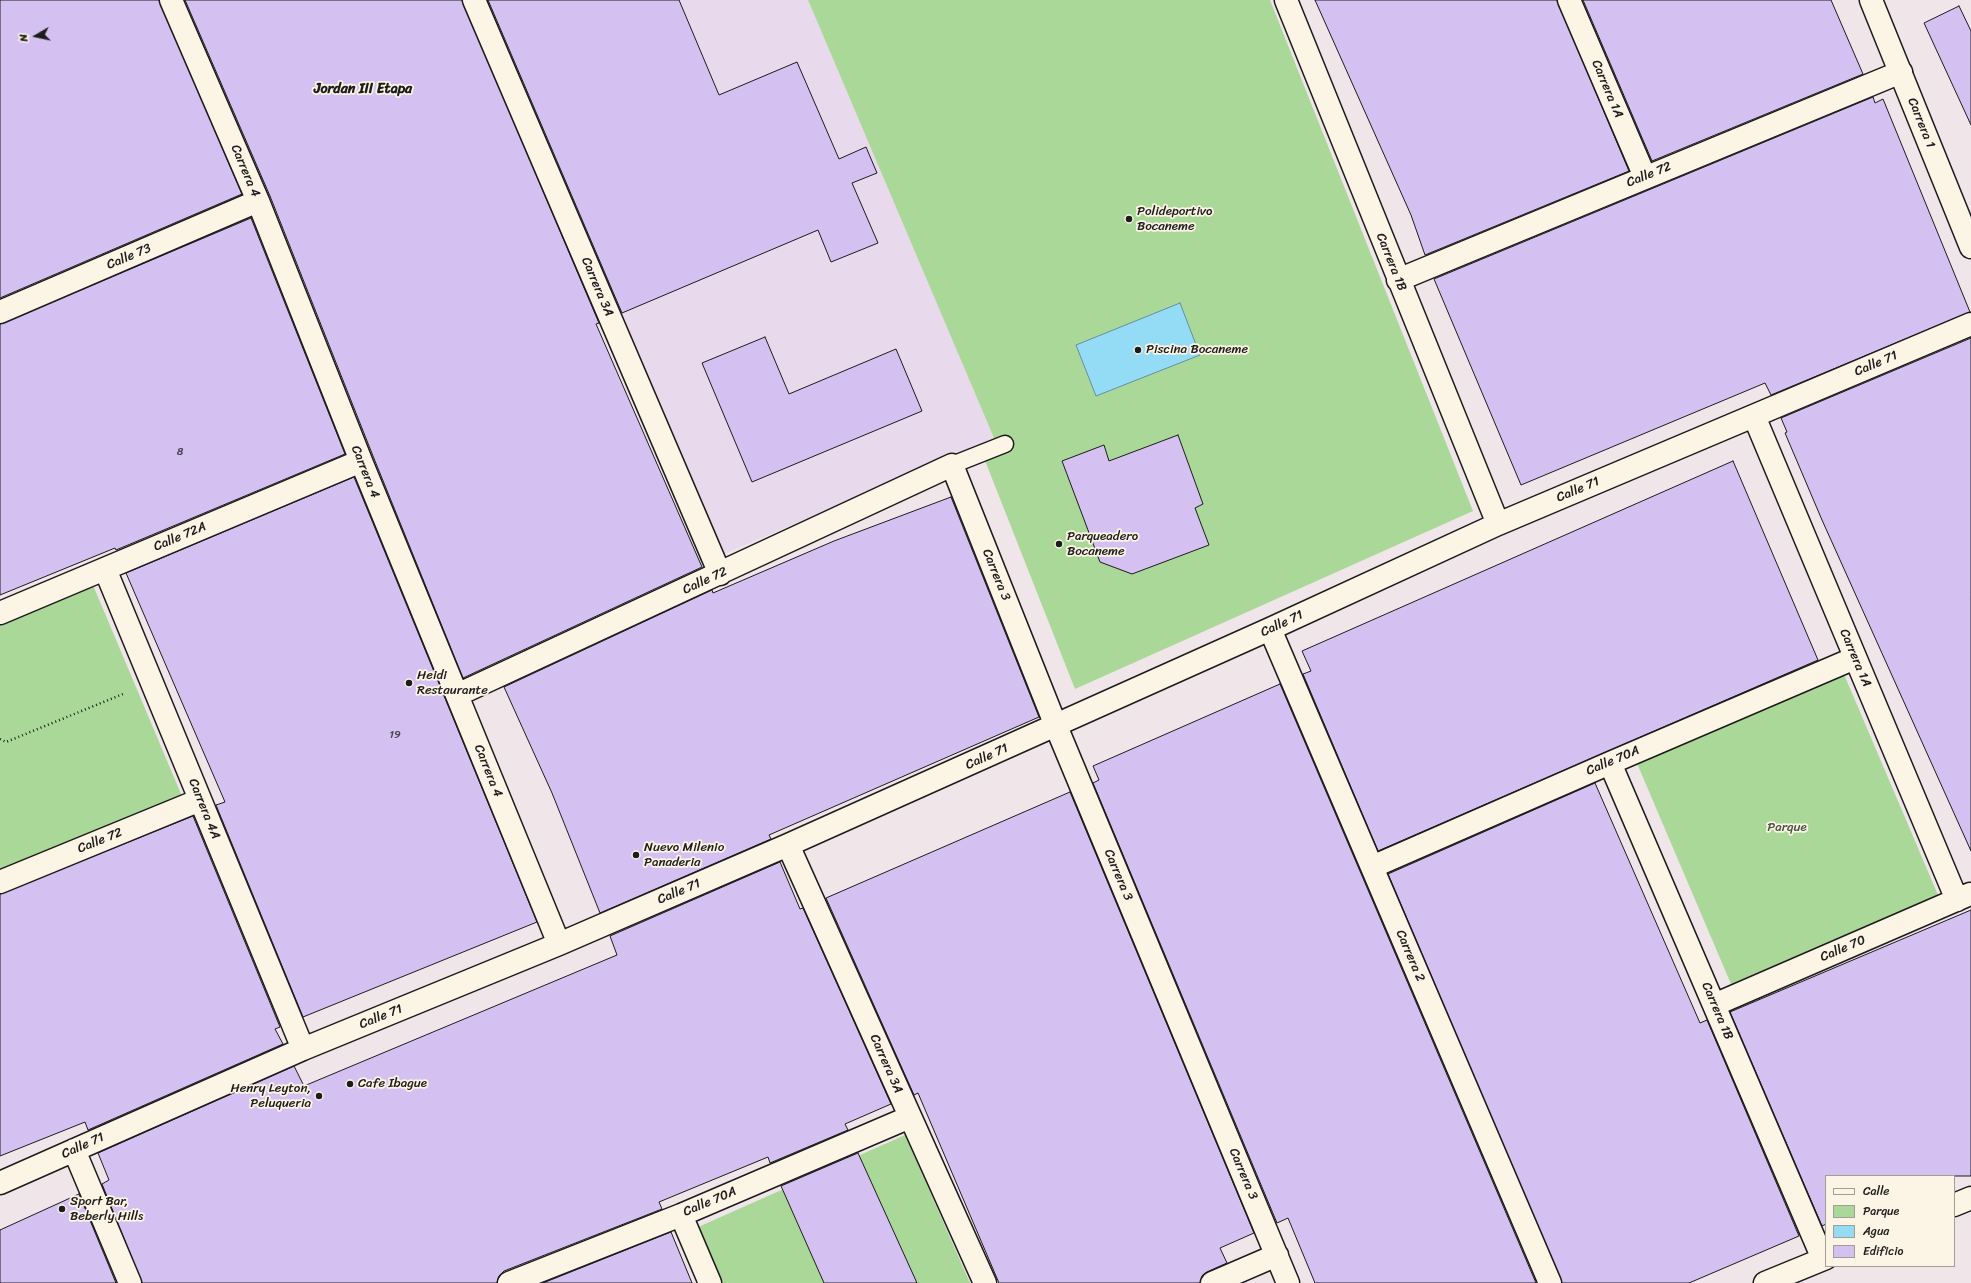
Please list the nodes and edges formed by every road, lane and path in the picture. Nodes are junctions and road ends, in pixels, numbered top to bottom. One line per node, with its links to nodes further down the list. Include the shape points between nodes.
1 (171, 0): 8 (street, Carrera 4)
2 (474, 0): 19 (street, Carrera 3A)
3 (1286, 0): 10 (street, Carrera 1B)
4 (1569, 0): 7 (street, Carrera 1A)
5 (1871, 0): 6 (street, Carrera 1)
6 (1901, 72): 7 (street, Calle 72); 9 (street, Carrera 1)
7 (1645, 177): 10 (street, Calle 72)
8 (258, 201): 11 (street, Calle 73); 15 (street, Carrera 4)
9 (1971, 246)
10 (1398, 280): 17 (street, Carrera 1B)
11 (0, 312)
12 (1971, 324): 13 (street, Calle 71)
13 (1754, 416): 17 (street, Calle 71); 22 (street, Carrera 1A)
14 (1005, 444): 16 (lane)
15 (361, 461): 18 (street, Calle 72A); 24 (street, Carrera 4)
16 (952, 466): 19 (street, Calle 72); 25 (street, Carrera 3)
17 (1498, 524): 21 (street, Calle 71)
18 (105, 569): 20 (street, Calle 72A); 28 (street, Carrera 4A)
19 (720, 574): 24 (street, Calle 72)
20 (0, 613)
21 (1270, 629): 25 (street, Calle 71); 30 (street, Carrera 2)
22 (1855, 658): 27 (street, Calle 70A); 32 (street, Carrera 1A)
23 (125, 694): 26 (path, via 6,742)
24 (457, 695): 33 (street, Carrera 4)
25 (1056, 726): 29 (street, Calle 71); 42 (street, Carrera 3)
26 (0, 738)
27 (1610, 762): 30 (street, Calle 70A); 34 (street, Carrera 1B)
28 (200, 800): 31 (street, Calle 72); 35 (street, Carrera 4A)
29 (788, 845): 33 (street, Calle 71); 36 (street, Carrera 3A)
30 (1372, 867): 50 (street, Carrera 2)
31 (0, 882)
32 (1964, 897): 34 (street, Calle 70)
33 (559, 944): 35 (street, Calle 71)
34 (1714, 1005): 43 (street, Carrera 1B)
35 (303, 1049): 37 (street, Calle 71)
36 (910, 1117): 41 (street, Calle 70A); 47 (street, Carrera 3A)
37 (74, 1150): 38 (street, Calle 71); 44 (street)
38 (0, 1183)
39 (1971, 1198): 40 (street)
40 (1955, 1205)
41 (681, 1215): 45 (street, Calle 70A); 46 (street)
42 (1277, 1256): 48 (street); 49 (street, Carrera 3)
43 (1824, 1258): 51 (street)
44 (130, 1283)
45 (509, 1283)
46 (710, 1283)
47 (985, 1283)
48 (1212, 1283)
49 (1288, 1283)
50 (1550, 1283)
51 (1765, 1283)

